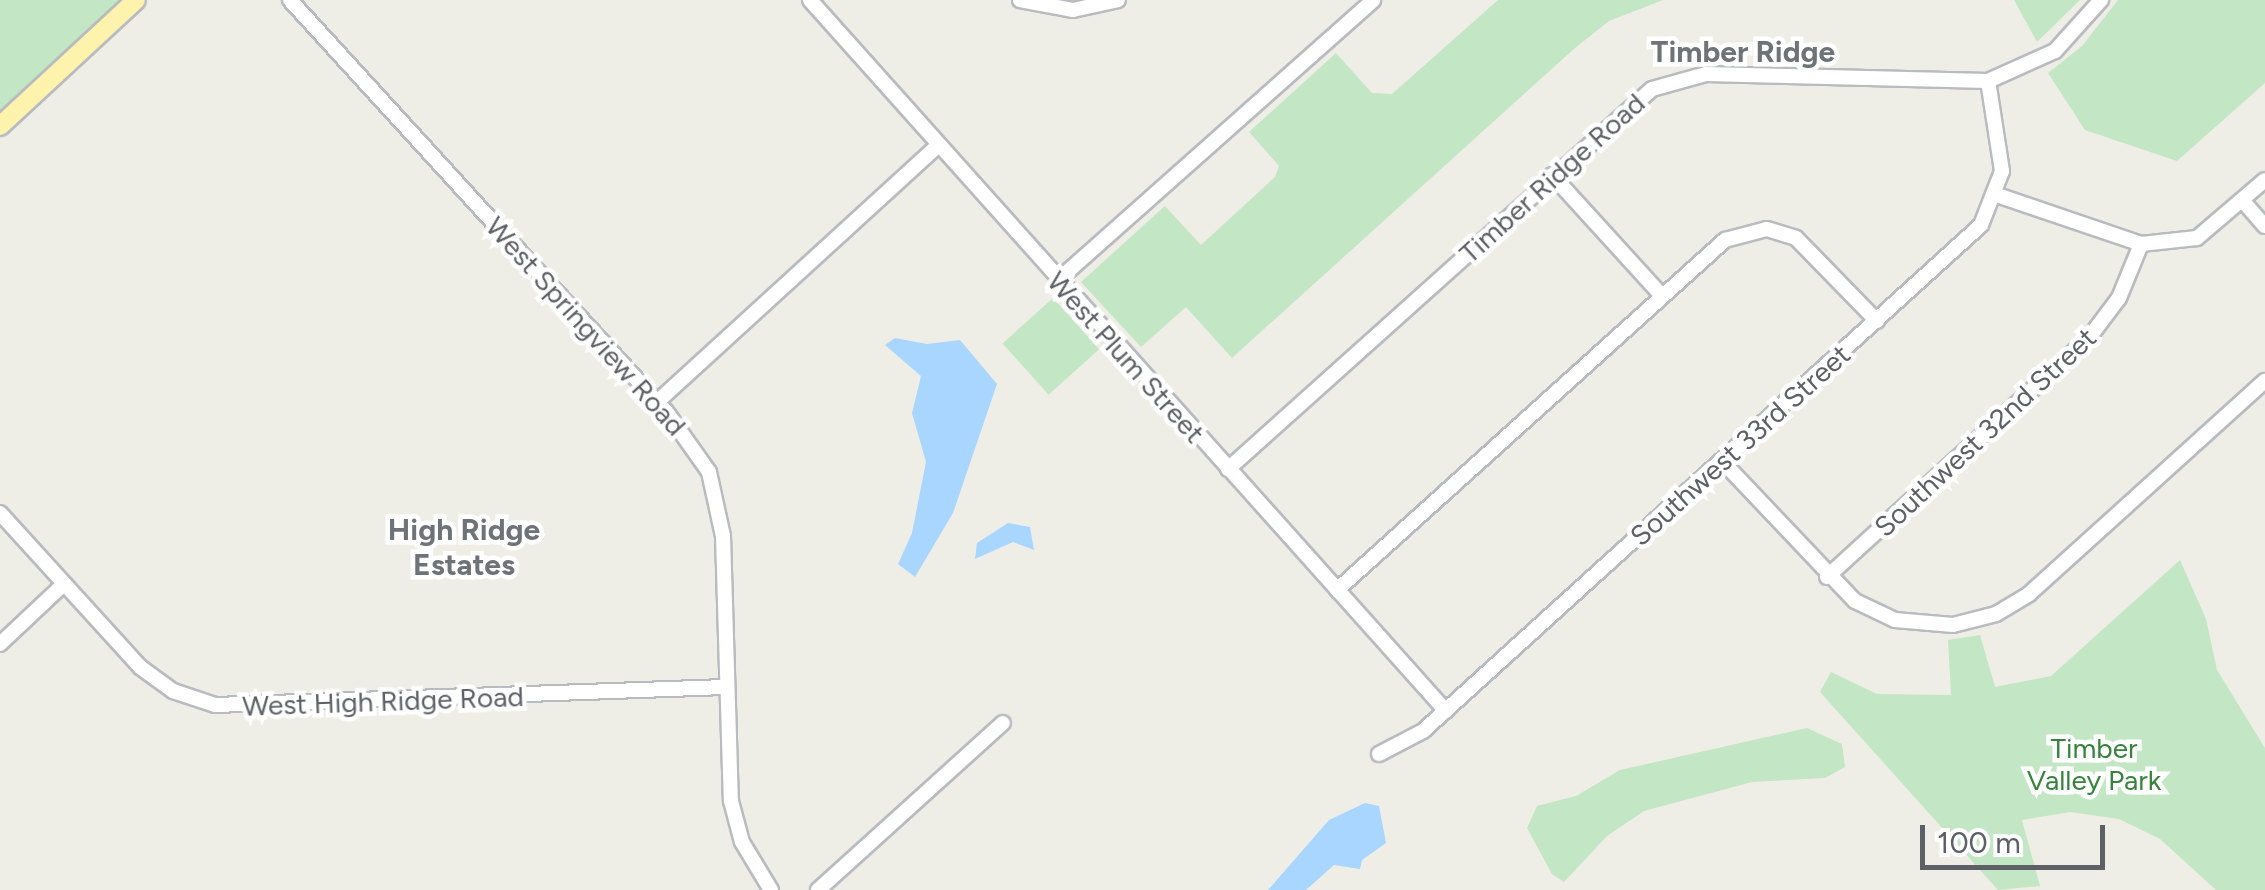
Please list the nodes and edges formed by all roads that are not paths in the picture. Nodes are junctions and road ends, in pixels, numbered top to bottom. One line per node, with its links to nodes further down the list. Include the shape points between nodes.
1 (136, 0): 9 (main road)
2 (290, 0): 21 (street, West Springview Road)
3 (810, 0): 10 (street, West Plum Street)
4 (1020, 0): 5 (street, via 1061,10)
5 (1118, 0)
6 (1373, 0): 17 (street)
7 (2100, 0): 8 (street, Timber Ridge Road, via 2055,51)
8 (1988, 81): 11 (street, Timber Ridge Road, via 1688,76 1635,100); 13 (street, via 2002,155)
9 (0, 126)
10 (936, 146): 17 (street, West Plum Street); 21 (street)
11 (1552, 176): 18 (street); 23 (street, Timber Ridge Road)
12 (2265, 180): 14 (street)
13 (1997, 195): 16 (street); 19 (street, Southwest 33rd Street, via 1980,225)
14 (2242, 201): 15 (street); 16 (street, via 2198,238)
15 (2265, 226)
16 (2141, 244): 25 (street, Southwest 32nd Street, via 2118,298 2088,339)
17 (1058, 280): 23 (street, West Plum Street)
18 (1662, 296): 19 (street, via 1725,240 1767,229 1810,247); 27 (street)
19 (1877, 321): 22 (street, Southwest 33rd Street)
20 (2265, 381): 25 (street, via 2030,594 1996,614 1953,625 1912,624 1875,612)
21 (657, 402): 29 (street, West Springview Road, via 699,454 714,487 723,536)
22 (1722, 461): 25 (street); 30 (street, Southwest 33rd Street)
23 (1228, 469): 27 (street, West Plum Street)
24 (0, 514): 26 (street, West High Ridge Road)
25 (1828, 577)
26 (64, 584): 28 (street); 29 (street, West High Ridge Road, via 156,680 215,706)
27 (1337, 590): 30 (street, West Plum Street)
28 (0, 644)
29 (725, 687): 33 (street, West Springview Road, via 731,801 742,842)
30 (1446, 711): 32 (street, Southwest 33rd Street, via 1404,744)
31 (1003, 723): 34 (street)
32 (1379, 754)
33 (771, 890)
34 (818, 890)

